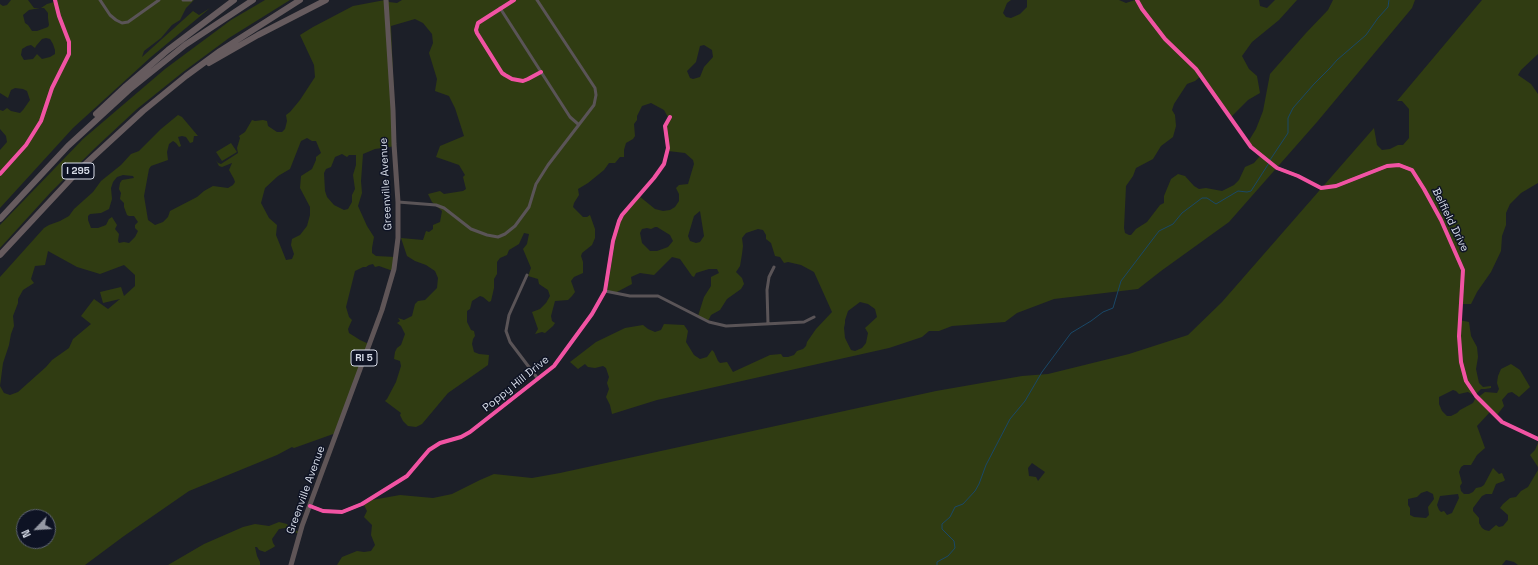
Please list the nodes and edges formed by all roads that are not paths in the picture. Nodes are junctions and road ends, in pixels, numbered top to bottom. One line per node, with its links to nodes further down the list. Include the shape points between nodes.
1 (55, 0): 20 (street, via 68,42 69,54 52,88 41,121 26,145)
2 (100, 0): 3 (street, via 110,14 122,23 128,22)
3 (159, 0)
4 (182, 0): 5 (street)
5 (191, 0)
6 (234, 0): 19 (highway, via 137,76 105,105)
7 (253, 0): 19 (highway, I 295, via 161,63)
8 (300, 0): 15 (highway, I 295)
9 (326, 0): 15 (highway)
10 (386, 0): 21 (main road, Greenville Avenue / RI 5)
11 (514, 0): 14 (street)
12 (537, 0): 18 (street, via 595,88 594,105)
13 (1137, 0): 30 (street, Belfield Drive, via 1165,39 1194,66 1255,150 1276,167 1321,188 1336,186 1387,166 1399,165 1412,170 1441,220 1463,270 1459,336 1461,362 1466,381 1476,396 1502,422)
14 (500, 8): 16 (street); 16 (street, via 478,23 476,30 502,73 512,79 523,81)
15 (191, 72): 23 (highway, I 295, via 96,153)
16 (541, 72): 18 (street, via 570,117)
17 (670, 117): 26 (street, Poppy Hill Drive, via 665,126 668,148 664,164 619,221)
18 (578, 124): 21 (street, via 536,184 529,207 515,226 505,234 498,237 487,236 471,230 444,208 436,205)
19 (78, 137): 22 (highway, I 295)
20 (0, 174)
21 (398, 202): 31 (main road, Greenville Avenue / RI 5, via 398,238 390,287)
22 (0, 218)
23 (0, 255)
24 (774, 266): 28 (street, via 767,290)
25 (527, 276): 29 (street, via 509,315 506,331 510,342)
26 (605, 291): 28 (street, via 630,296 658,296 709,322 726,326); 29 (street, Poppy Hill Drive, via 592,314 554,366)
27 (814, 317): 28 (street, via 804,322)
28 (768, 324)
29 (538, 379): 31 (street, Poppy Hill Drive, via 470,432 434,447 407,476 362,504 342,512 323,511)
30 (1538, 439)
31 (310, 506): 32 (main road, Greenville Avenue / RI 5)
32 (291, 565)

